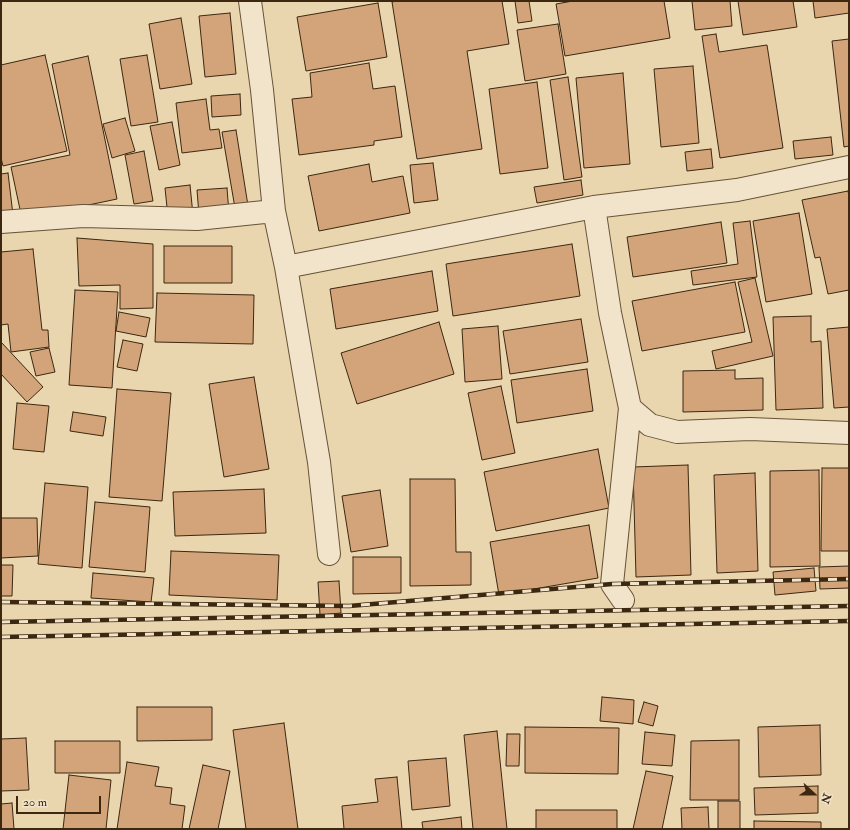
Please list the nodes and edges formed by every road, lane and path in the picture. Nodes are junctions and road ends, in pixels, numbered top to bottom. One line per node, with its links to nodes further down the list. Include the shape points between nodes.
1 (250, 1): 4 (street)
2 (849, 167): 3 (street, via 736,190)
3 (594, 206): 6 (street); 7 (street, via 610,313)
4 (274, 211): 5 (street, via 197,219 83,216); 6 (street)
5 (1, 222)
6 (286, 267): 9 (street, via 319,462)
7 (630, 408): 8 (street, via 650,425 677,432 750,430); 10 (street, via 612,584)
8 (849, 433)
9 (329, 554)
10 (623, 600)

